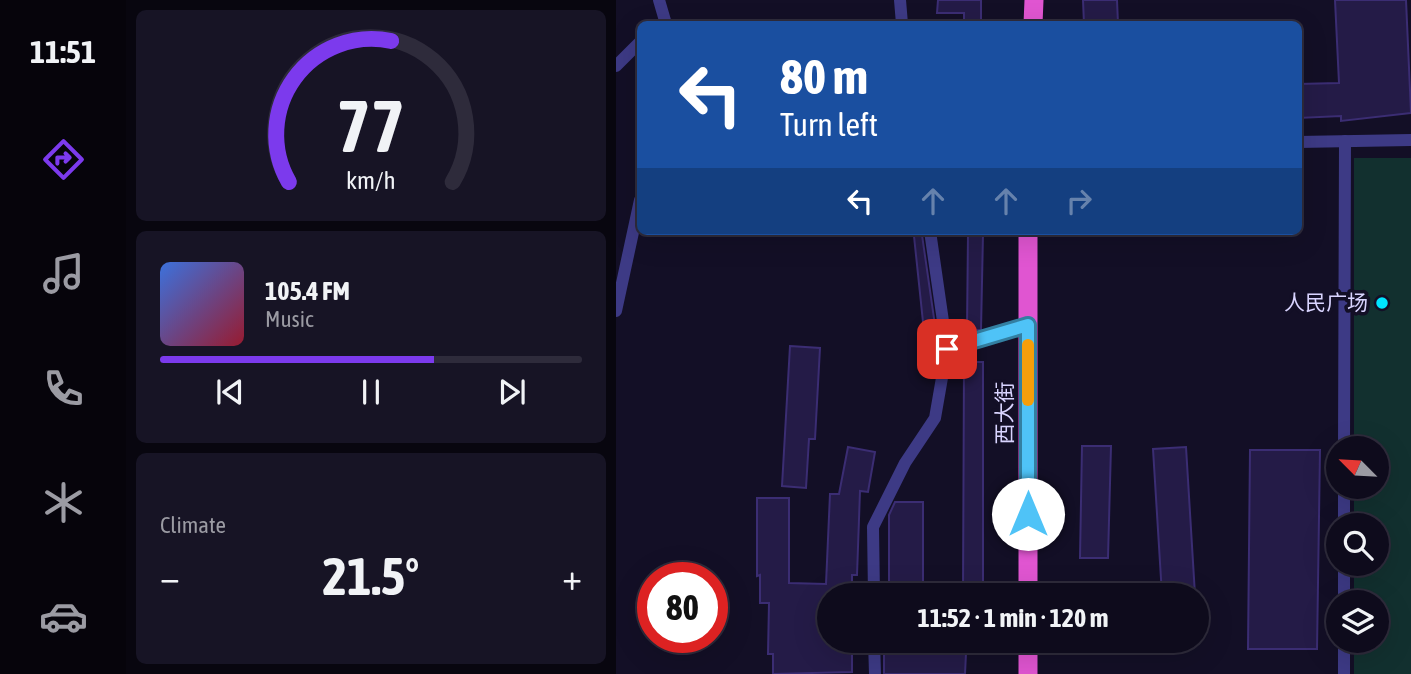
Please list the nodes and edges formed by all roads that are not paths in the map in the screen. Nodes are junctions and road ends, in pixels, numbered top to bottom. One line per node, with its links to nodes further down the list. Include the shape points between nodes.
1 (659, 0): 4 (street)
2 (900, 0): 5 (street)
3 (1034, 0): 6 (highway)
4 (665, 21)
5 (902, 21)
6 (1033, 21)
7 (637, 45): 8 (street)
8 (616, 66)
9 (1411, 140): 10 (street)
10 (1345, 141): 11 (street); 18 (street)
11 (1302, 142)
12 (637, 214): 15 (street)
13 (931, 235): 17 (street)
14 (1028, 235): 16 (highway, 西大街)
15 (616, 311)
16 (1028, 325): 17 (street); 20 (highway, 西大街)
17 (947, 349): 19 (street, via 935,418 905,463 873,527)
18 (1344, 436)
19 (874, 583)
20 (1028, 583)
21 (874, 653): 24 (street)
22 (1028, 653): 25 (highway)
23 (1344, 653): 26 (street)
24 (875, 674)
25 (1028, 674)
26 (1344, 674)

